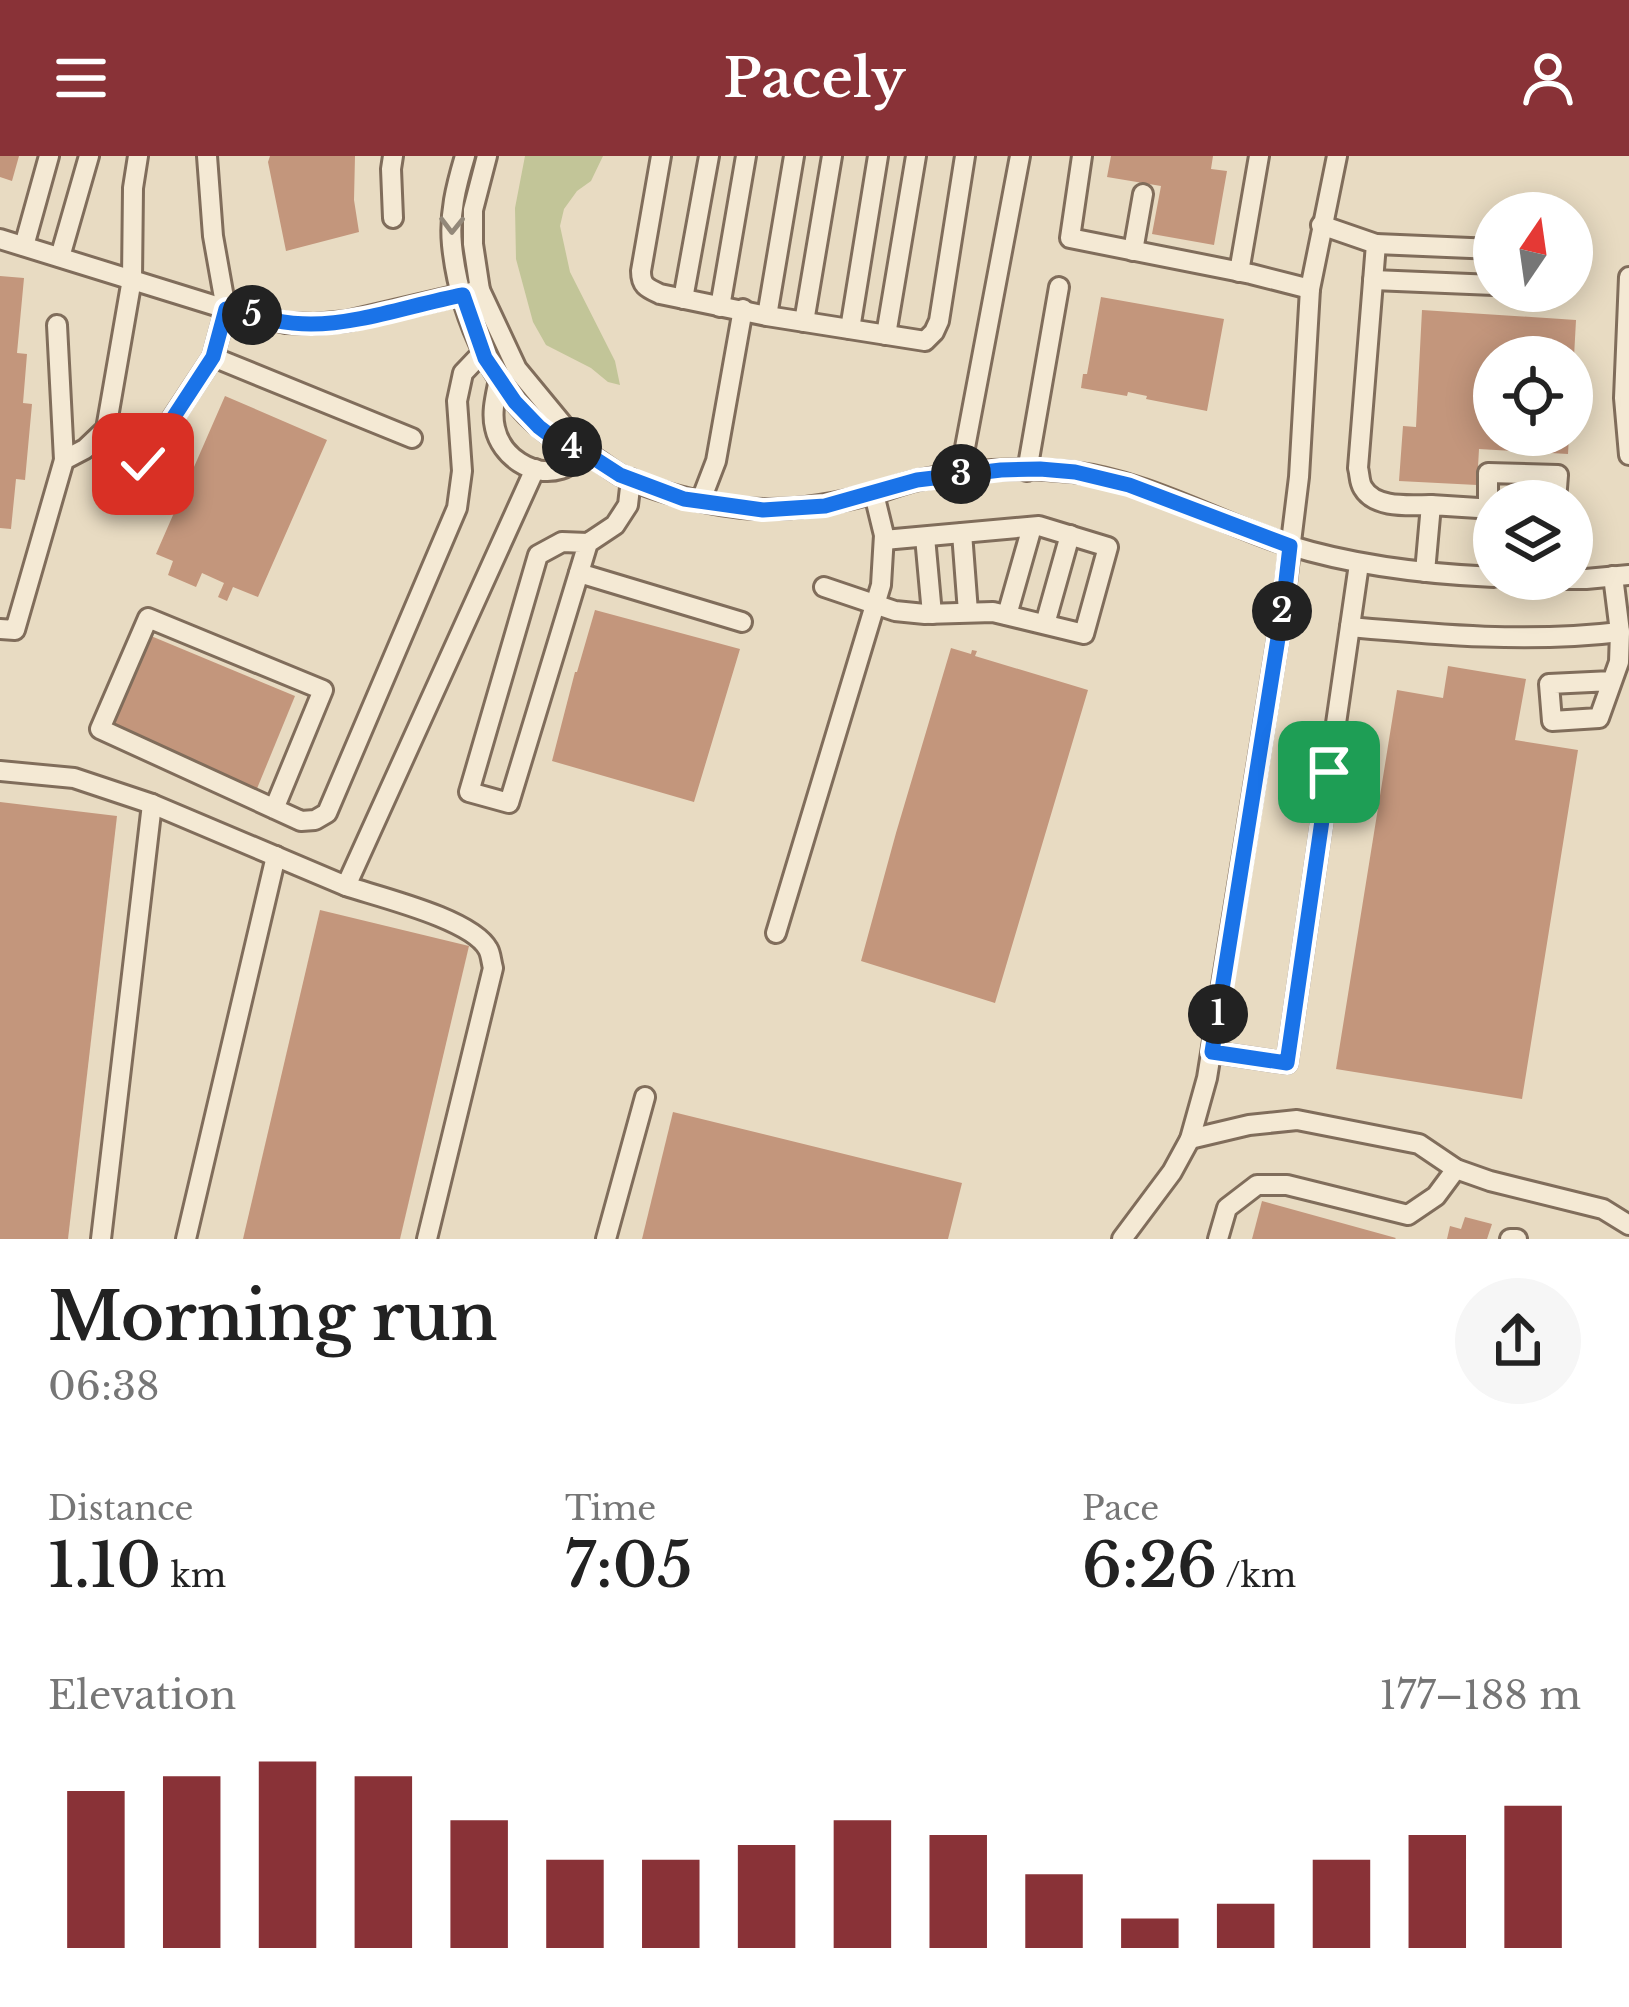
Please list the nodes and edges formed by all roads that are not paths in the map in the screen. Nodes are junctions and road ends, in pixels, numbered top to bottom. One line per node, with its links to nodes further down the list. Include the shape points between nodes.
1 (49, 156): 25 (street)
2 (89, 156): 28 (street)
3 (138, 156): 31 (street)
4 (208, 156): 39 (street)
5 (393, 156): 21 (street)
6 (465, 156): 36 (street, one-way to 36, via 452,246)
7 (487, 156): 36 (street, via 473,209)
8 (661, 156): 37 (street, via 641,282)
9 (709, 156): 37 (street)
10 (746, 156): 38 (street)
11 (794, 156): 41 (street)
12 (832, 156): 42 (street)
13 (878, 156): 44 (street)
14 (916, 156): 45 (street)
15 (964, 156): 45 (street, via 939,321 925,341)
16 (1020, 156): 56 (street)
17 (1082, 156): 27 (street, via 1070,238)
18 (1259, 156): 29 (street)
19 (1337, 156): 22 (street)
20 (1143, 194): 27 (street)
21 (393, 218)
22 (1321, 226): 24 (street); 35 (street)
23 (0, 239): 25 (street)
24 (1376, 244): 26 (street); 32 (street)
25 (23, 246): 28 (street)
26 (1473, 249)
27 (1133, 251): 29 (street)
28 (60, 257): 31 (street)
29 (1239, 272): 35 (street)
30 (1629, 277): 51 (street)
31 (131, 279): 39 (street); 52 (street, via 106,430)
32 (1373, 280): 33 (street); 62 (street, via 1363,488 1376,500)
33 (1473, 284)
34 (1059, 286): 55 (street)
35 (1310, 289): 70 (street)
36 (471, 293): 39 (street, via 314,324); 46 (street); 50 (street, via 517,369)
37 (683, 299): 38 (street)
38 (720, 307): 40 (street)
39 (226, 309): 47 (street)
40 (743, 310): 41 (street); 61 (street, via 716,461)
41 (767, 316): 42 (street)
42 (804, 322): 44 (street)
43 (57, 325): 52 (street)
44 (850, 329): 45 (street)
45 (886, 335)
46 (483, 352): 48 (street); 89 (street, via 464,374 457,401 457,508 327,813 301,821)
47 (213, 357): 49 (street); 53 (street)
48 (499, 379): 50 (street, via 539,427); 54 (street, via 497,437 513,459)
49 (412, 438)
50 (586, 453): 54 (street, via 559,470); 57 (street)
51 (1629, 455)
52 (64, 460): 84 (street, via 15,630)
53 (143, 464)
54 (535, 469): 91 (street)
55 (1027, 471): 56 (street); 70 (street, via 1129,485)
56 (960, 474): 60 (street)
57 (632, 479): 61 (street); 69 (street, via 615,525)
58 (1489, 480): 59 (street, via 1489,473)
59 (1558, 480)
60 (874, 494): 61 (street, via 763,510); 68 (street)
61 (701, 500)
62 (1431, 505): 63 (street); 72 (street)
63 (1473, 508)
64 (1032, 527): 65 (street); 66 (street); 80 (street)
65 (962, 533): 67 (street); 78 (street)
66 (1070, 535): 82 (street); 82 (street, via 1108,547 1084,634)
67 (925, 537): 68 (street); 79 (street)
68 (884, 540): 77 (street)
69 (588, 543): 73 (street); 73 (street, via 562,542 538,555 469,792 509,803)
70 (1290, 546): 71 (street); 93 (street)
71 (1359, 564): 72 (street); 83 (street)
72 (1425, 572): 74 (street)
73 (579, 573): 81 (street)
74 (1473, 576)
75 (1621, 576): 85 (street)
76 (824, 587): 77 (street)
77 (875, 605): 79 (street); 92 (street)
78 (968, 612): 79 (street); 80 (street)
79 (932, 614)
80 (1007, 615): 82 (street)
81 (742, 622)
82 (1045, 624)
83 (1350, 627): 85 (street, via 1442,636); 93 (street, via 1287,1063)
84 (0, 629)
85 (1620, 632): 86 (street)
86 (1612, 680)
87 (0, 771): 88 (street, via 74,778)
88 (152, 804): 90 (street); 98 (street)
89 (274, 809): 89 (street, via 100,729 148,618 323,690)
90 (276, 856): 91 (street); 99 (street)
91 (346, 886): 100 (street, via 469,930 488,948 493,968)
92 (776, 933)
93 (1212, 1052): 95 (street)
94 (645, 1096): 101 (street)
95 (1190, 1138): 96 (street, via 1297,1120 1419,1144); 102 (street)
96 (1456, 1169): 97 (street, via 1603,1209); 103 (street, via 1408,1215 1257,1185 1227,1208)
97 (1629, 1225)
98 (101, 1239)
99 (186, 1239)
100 (427, 1239)
101 (606, 1239)
102 (1122, 1239)
103 (1218, 1239)

